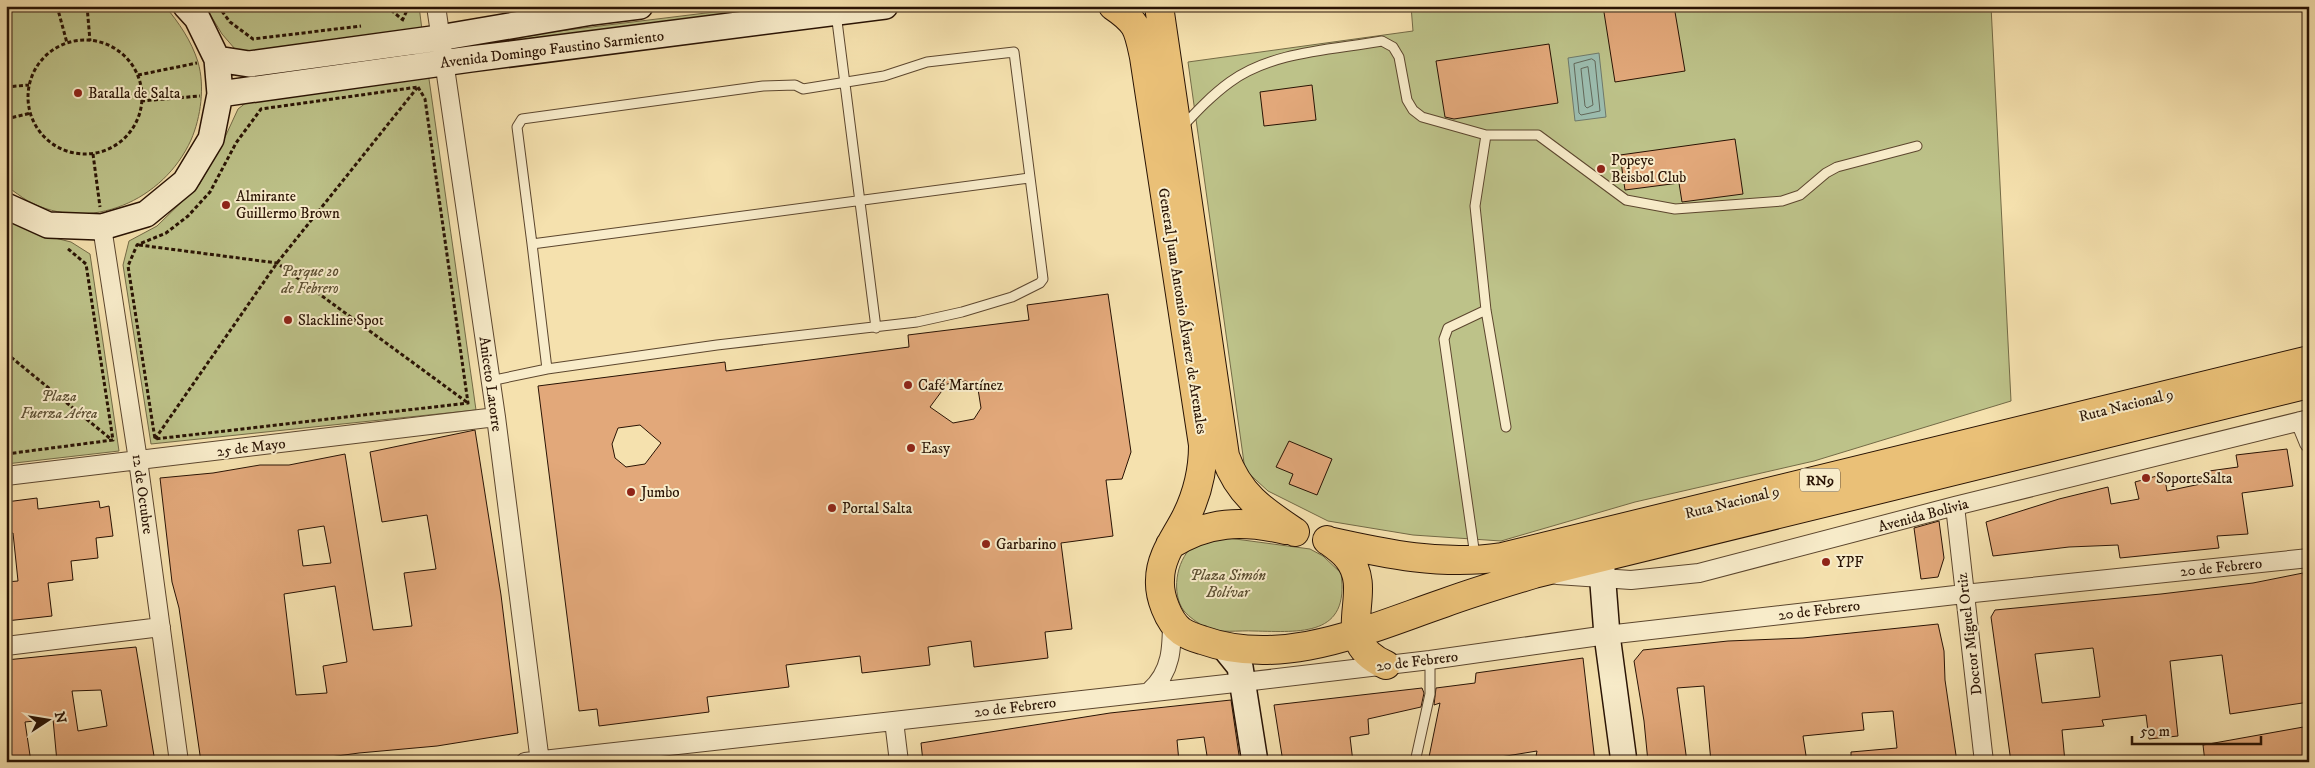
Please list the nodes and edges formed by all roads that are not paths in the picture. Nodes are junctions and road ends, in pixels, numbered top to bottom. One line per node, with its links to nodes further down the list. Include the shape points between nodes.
1 (186, 6): 10 (main road, via 197,18)
2 (436, 6): 9 (street, Aniceto Latorre)
3 (640, 6): 7 (main road, Avenida Domingo Faustino Sarmiento)
4 (885, 6): 8 (main road, Avenida Domingo Faustino Sarmiento)
5 (1113, 6): 37 (main road, General Juan Antonio Álvarez de Arenales, via 1130,18 1138,30 1144,57 1203,445 1203,471 1196,496)
6 (1159, 6): 14 (main road, General Juan Antonio Álvarez de Arenales)
7 (592, 9): 9 (main road, Avenida Domingo Faustino Sarmiento)
8 (836, 12): 11 (main road, Avenida Domingo Faustino Sarmiento); 12 (lane)
9 (439, 38): 10 (main road, Avenida Domingo Faustino Sarmiento, via 244,64); 11 (street, Aniceto Latorre)
10 (217, 59): 13 (main road)
11 (443, 63): 13 (main road, Avenida Domingo Faustino Sarmiento); 26 (street, Aniceto Latorre)
12 (845, 84): 17 (lane, via 927,62 1014,52); 18 (lane); 21 (lane, via 803,89 796,85 763,86 522,118 517,127)
13 (220, 94): 20 (main road, via 211,139 185,182 146,214)
14 (1178, 130): 15 (lane, via 1232,81 1276,59 1382,41 1399,57 1406,100 1413,110 1422,118); 35 (main road, General Juan Antonio Álvarez de Arenales, via 1225,456 1244,493)
15 (1486, 135): 16 (lane, via 1538,136 1617,195 1638,203 1676,209 1782,201 1800,195 1837,167); 22 (lane, via 1475,206)
16 (1917, 146)
17 (1029, 178): 18 (lane); 23 (lane, via 1043,278 1040,283 1012,297 962,312)
18 (860, 200): 21 (lane); 23 (lane)
19 (6, 206): 20 (main road, via 48,226)
20 (102, 227): 32 (street, 12 de Octubre)
21 (532, 244): 25 (lane)
22 (1486, 310): 30 (lane); 39 (lane, via 1448,328 1444,339)
23 (876, 328): 25 (lane, via 717,344)
24 (2309, 360): 39 (main road, Ruta Nacional 9 / RN9, via 1609,532)
25 (547, 370): 26 (lane)
26 (490, 380): 28 (street, Aniceto Latorre)
27 (2309, 384): 40 (main road, Ruta Nacional 9 / RN9)
28 (496, 417): 32 (street, 25 de Mayo); 53 (street, Aniceto Latorre)
29 (2304, 420): 31 (street); 34 (street, Avenida Bolivia)
30 (1506, 427)
31 (2309, 443)
32 (138, 460): 33 (street, 25 de Mayo); 43 (street, 12 de Octubre)
33 (6, 476)
34 (1955, 506): 40 (street, Avenida Bolivia, via 1699,573 1647,580); 41 (street, Doctor Miguel Ortiz)
35 (1295, 532): 36 (main road); 37 (main road, via 1262,525 1219,524 1188,534)
36 (1328, 541): 39 (main road, Ruta Nacional 9 / RN9, via 1417,558); 44 (main road, via 1348,558 1354,569)
37 (1170, 546): 42 (main road, General Juan Antonio Álvarez de Arenales, via 1160,579 1161,595)
38 (2309, 558): 41 (street, 20 de Febrero)
39 (1476, 561)
40 (1601, 568): 44 (main road, Ruta Nacional 9 / RN9, via 1534,574); 45 (main road)
41 (1964, 594): 45 (street, 20 de Febrero); 59 (street, Doctor Miguel Ortiz)
42 (1172, 619): 47 (main road, General Juan Antonio Álvarez de Arenales, via 1180,630 1192,637); 51 (street, General Juan Antonio Álvarez de Arenales, via 1169,663 1159,683)
43 (161, 627): 46 (street); 54 (street, 12 de Octubre)
44 (1366, 631): 47 (main road, General Juan Antonio Álvarez de Arenales, via 1324,643 1278,649); 49 (main road, via 1360,645 1369,656)
45 (1607, 635): 48 (street, 20 de Febrero); 58 (main road)
46 (6, 646)
47 (1223, 646): 50 (main road, via 1240,667)
48 (1430, 660): 49 (street, 20 de Febrero); 57 (lane, via 1430,694)
49 (1386, 665): 50 (street, 20 de Febrero)
50 (1244, 682): 51 (street, 20 de Febrero); 56 (main road)
51 (1150, 691): 52 (street, 20 de Febrero)
52 (894, 721): 53 (street, 20 de Febrero); 55 (street)
53 (535, 761)
54 (179, 762)
55 (899, 762)
56 (1255, 762)
57 (1415, 762)
58 (1624, 762)
59 (1984, 762)

